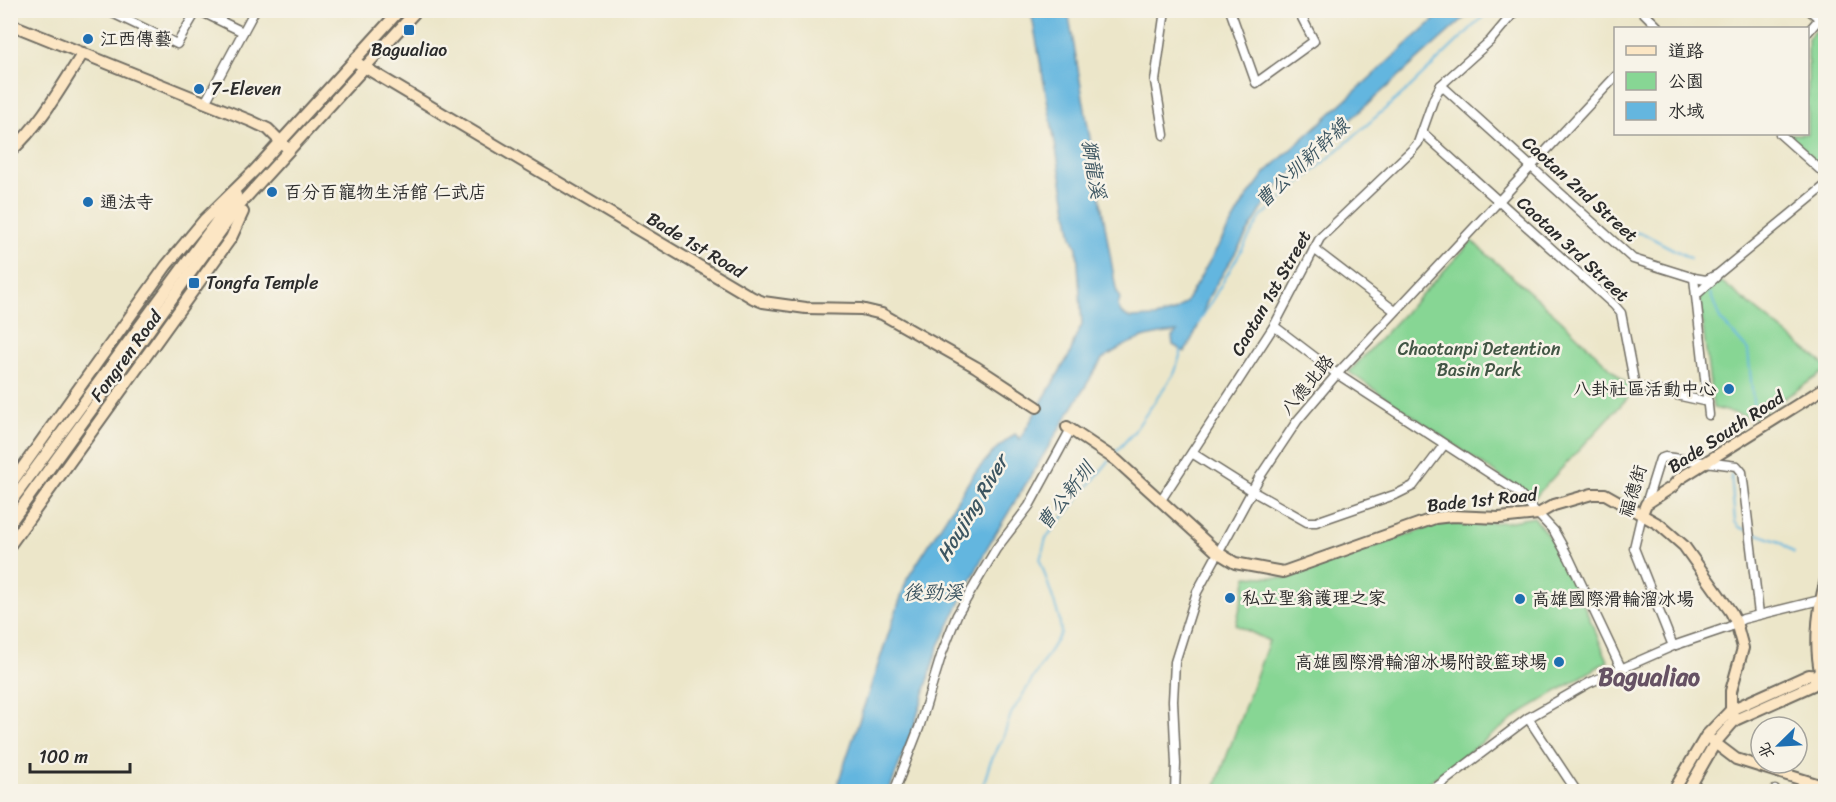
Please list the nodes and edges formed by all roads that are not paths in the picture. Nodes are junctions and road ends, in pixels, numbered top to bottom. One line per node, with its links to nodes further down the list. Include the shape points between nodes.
1 (106, 10): 2 (street, via 177,44)
2 (198, 10): 17 (street)
3 (255, 10): 17 (street)
4 (400, 10): 19 (street, Fongren Road)
5 (417, 10): 19 (street, Fongren Road)
6 (1165, 10): 24 (street, via 1155,81)
7 (1230, 10): 8 (street, via 1256,83 1314,41)
8 (1298, 10)
9 (1516, 10): 21 (street, via 1490,41)
10 (1641, 10): 15 (street)
11 (1809, 10): 13 (street)
12 (1826, 11): 13 (street)
13 (1822, 21): 16 (street)
14 (10, 24): 18 (street)
15 (1658, 27)
16 (1809, 31)
17 (243, 32): 22 (street)
18 (83, 53): 22 (street); 28 (street, via 39,120)
19 (359, 64): 26 (street, Fongren Road); 27 (street, Fongren Road); 45 (street, Bade 1st Road, via 753,298 806,308 861,309 882,314)
20 (1614, 78): 29 (street, 八德北路)
21 (1441, 85): 23 (street, Caotan 1st Street); 29 (street, Caotan 2nd Street)
22 (206, 101): 26 (street, via 268,129)
23 (1422, 132): 33 (street, Caotan 3rd Street); 35 (street, Caotan 1st Street, via 1412,150 1320,238)
24 (1164, 135)
25 (1781, 135): 31 (street)
26 (281, 142): 27 (street); 30 (street, Fongren Road)
27 (290, 150): 36 (street, Fongren Road, via 262,182 231,238)
28 (10, 152)
29 (1531, 166): 33 (street, 八德北路); 38 (street, Caotan 2nd Street, via 1633,260)
30 (254, 171): 34 (street, Fongren Road); 36 (street, Fongren Road)
31 (1826, 175)
32 (1826, 185): 37 (street)
33 (1499, 201): 40 (street, 八德北路); 44 (street, Caotan 3rd Street, via 1621,314 1635,386)
34 (182, 247): 36 (street); 51 (street, Fongren Road)
35 (1314, 249): 40 (street); 41 (street, Caotan 1st Street)
36 (199, 263): 51 (street, Fongren Road); 55 (street, Fongren Road); 58 (street, Fongren Road)
37 (1718, 274): 38 (street, Caotan 2nd Street, via 1706,280); 39 (street)
38 (1694, 278): 39 (street)
39 (1696, 295): 44 (street)
40 (1395, 311): 42 (street, 八德北路)
41 (1274, 326): 42 (street); 49 (street, Caotan 1st Street)
42 (1337, 374): 48 (street); 52 (street, 八德北路, via 1297,421)
43 (1826, 387): 50 (street, Bade South Road)
44 (1708, 402): 46 (street)
45 (1037, 407)
46 (1709, 416)
47 (1069, 428): 53 (street, Bade 1st Road, via 1112,457); 75 (street, via 1029,506 996,549 957,615)
48 (1443, 445): 52 (street, via 1413,486 1316,522 1303,521); 57 (street, via 1515,490)
49 (1192, 453): 52 (street); 53 (street, Caotan 1st Street)
50 (1705, 462): 56 (street, Bade South Road); 56 (street, 福德街, via 1662,458); 64 (street, 福德街, via 1737,466 1742,472)
51 (13, 486): 54 (street, Fongren Road); 55 (street)
52 (1252, 491): 61 (street, 八德北路)
53 (1161, 500): 61 (street, Bade 1st Road)
54 (10, 503)
55 (24, 505): 58 (street); 59 (street, Fongren Road)
56 (1644, 509): 57 (street, Bade 1st Road, via 1605,494 1592,494); 65 (street, Bade 1st Road, via 1684,546); 66 (street, 福德街, via 1634,548)
57 (1538, 514): 61 (street, Bade 1st Road, via 1435,518 1283,572 1235,563); 68 (street, via 1554,531 1569,558)
58 (30, 519): 60 (street, Fongren Road)
59 (10, 523)
60 (10, 545)
61 (1217, 552): 76 (street, 八德北路, via 1197,592 1175,662)
62 (1826, 579): 63 (street)
63 (1820, 600): 64 (street); 69 (street)
64 (1759, 614): 65 (street)
65 (1736, 622): 66 (street); 71 (street, Bade 1st Road, via 1743,648 1731,691)
66 (1673, 646): 68 (street)
67 (1826, 664): 69 (street)
68 (1621, 668): 72 (street)
69 (1822, 677): 70 (street); 71 (street, via 1809,675)
70 (1826, 690)
71 (1733, 715): 73 (street)
72 (1528, 718): 77 (street); 78 (street)
73 (1710, 739): 74 (street, via 1736,759); 79 (street); 80 (street)
74 (1826, 787)
75 (894, 792)
76 (1175, 792)
77 (1430, 792)
78 (1577, 792)
79 (1673, 792)
80 (1687, 792)

